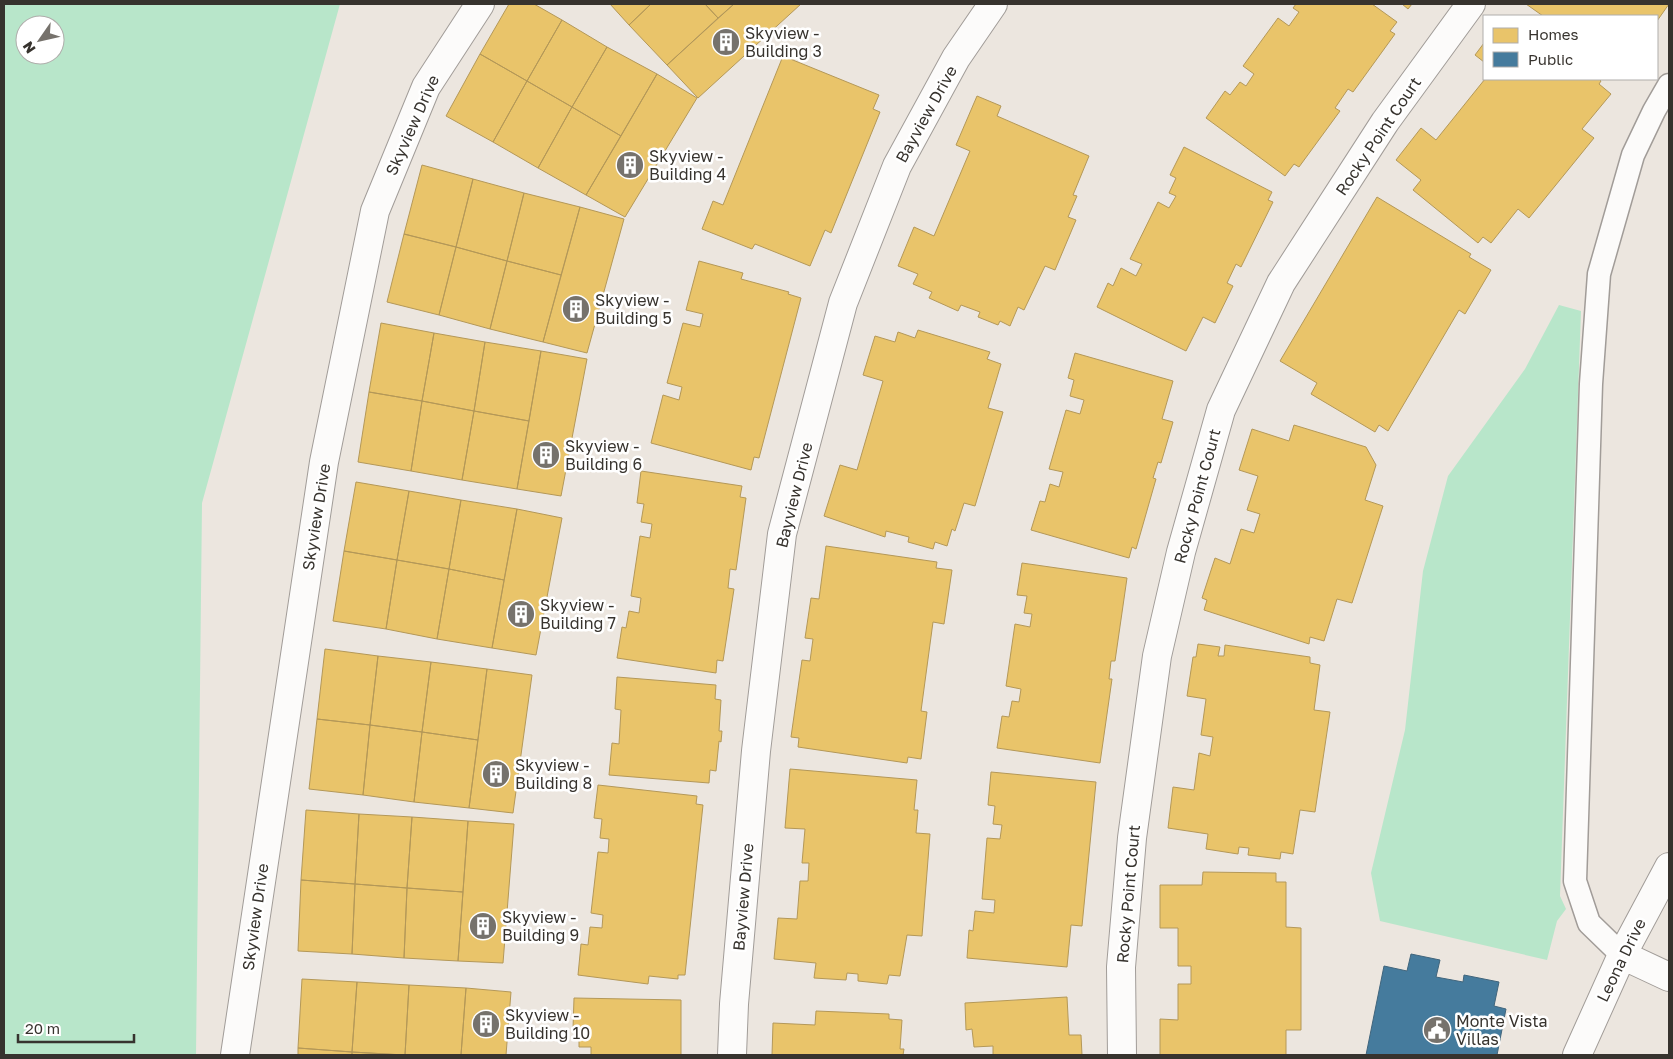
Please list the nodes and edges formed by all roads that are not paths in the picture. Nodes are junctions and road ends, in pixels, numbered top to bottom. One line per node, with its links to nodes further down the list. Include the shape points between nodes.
1 (480, 4): 8 (street, Skyview Drive, via 426,87 375,210 323,471)
2 (992, 4): 9 (street, Bayview Drive, via 956,58 897,166 843,303 782,534 756,751)
3 (1471, 4): 10 (street, Rocky Point Court, via 1385,122 1281,283 1221,410 1181,552 1157,656 1131,848 1121,968)
4 (1669, 85): 6 (lane, via 1633,155 1599,274 1591,384 1575,881 1590,923)
5 (1669, 867): 6 (street, Leona Drive)
6 (1622, 955): 7 (street); 11 (street, Leona Drive)
7 (1669, 977)
8 (235, 1055)
9 (732, 1055)
10 (1122, 1055)
11 (1577, 1055)

